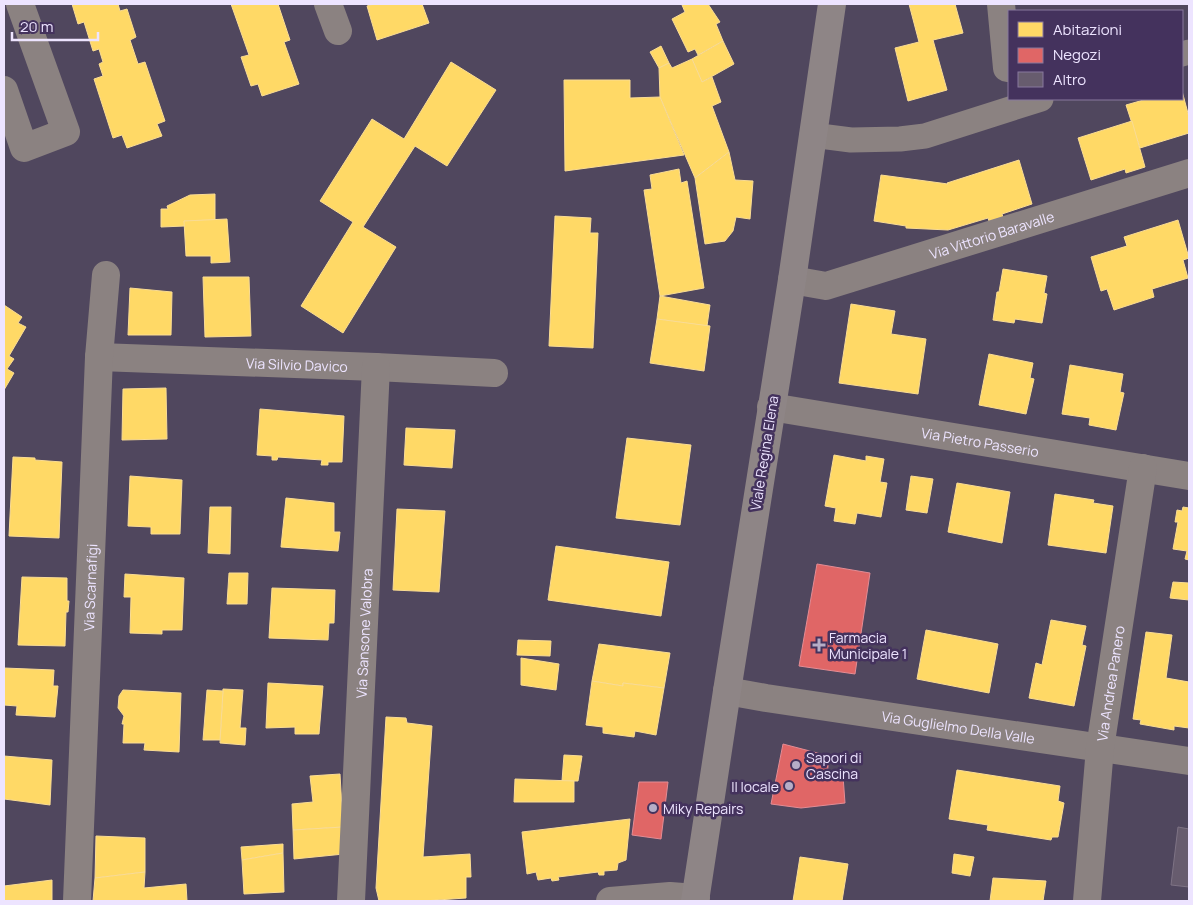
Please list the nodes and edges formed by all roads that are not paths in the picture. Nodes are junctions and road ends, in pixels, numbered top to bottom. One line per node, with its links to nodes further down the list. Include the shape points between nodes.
1 (20, 4): 7 (street, via 66,132 24,148)
2 (328, 4): 5 (street)
3 (832, 4): 9 (main road, Viale Regina Elena)
4 (1001, 4): 6 (street)
5 (338, 30)
6 (1008, 68)
7 (4, 90)
8 (1038, 100): 9 (street, via 925,136 851,140)
9 (812, 135): 12 (main road, Viale Regina Elena)
10 (1189, 173): 12 (street, Via Vittorio Baravalle, via 826,286)
11 (106, 275): 13 (street, Via Scarnafigi)
12 (792, 280): 16 (main road, Viale Regina Elena)
13 (99, 357): 14 (street, Via Silvio Davico); 23 (street, Via Scarnafigi)
14 (376, 366): 15 (street, Via Silvio Davico); 24 (street, Via Sansone Valobra)
15 (494, 373)
16 (772, 407): 17 (street, Via Pietro Passerio); 19 (main road, Viale Regina Elena)
17 (1143, 468): 18 (street, Via Pietro Passerio); 20 (street, Via Andrea Panero)
18 (1189, 476)
19 (727, 691): 20 (street, Via Guglielmo Della Valle); 22 (main road, Viale Regina Elena)
20 (1100, 748): 21 (street, Via Guglielmo Della Valle); 26 (street, Via Andrea Panero)
21 (1189, 761)
22 (696, 900): 25 (street, via 670,896)
23 (77, 901)
24 (351, 901)
25 (610, 901)
26 (1087, 901)

